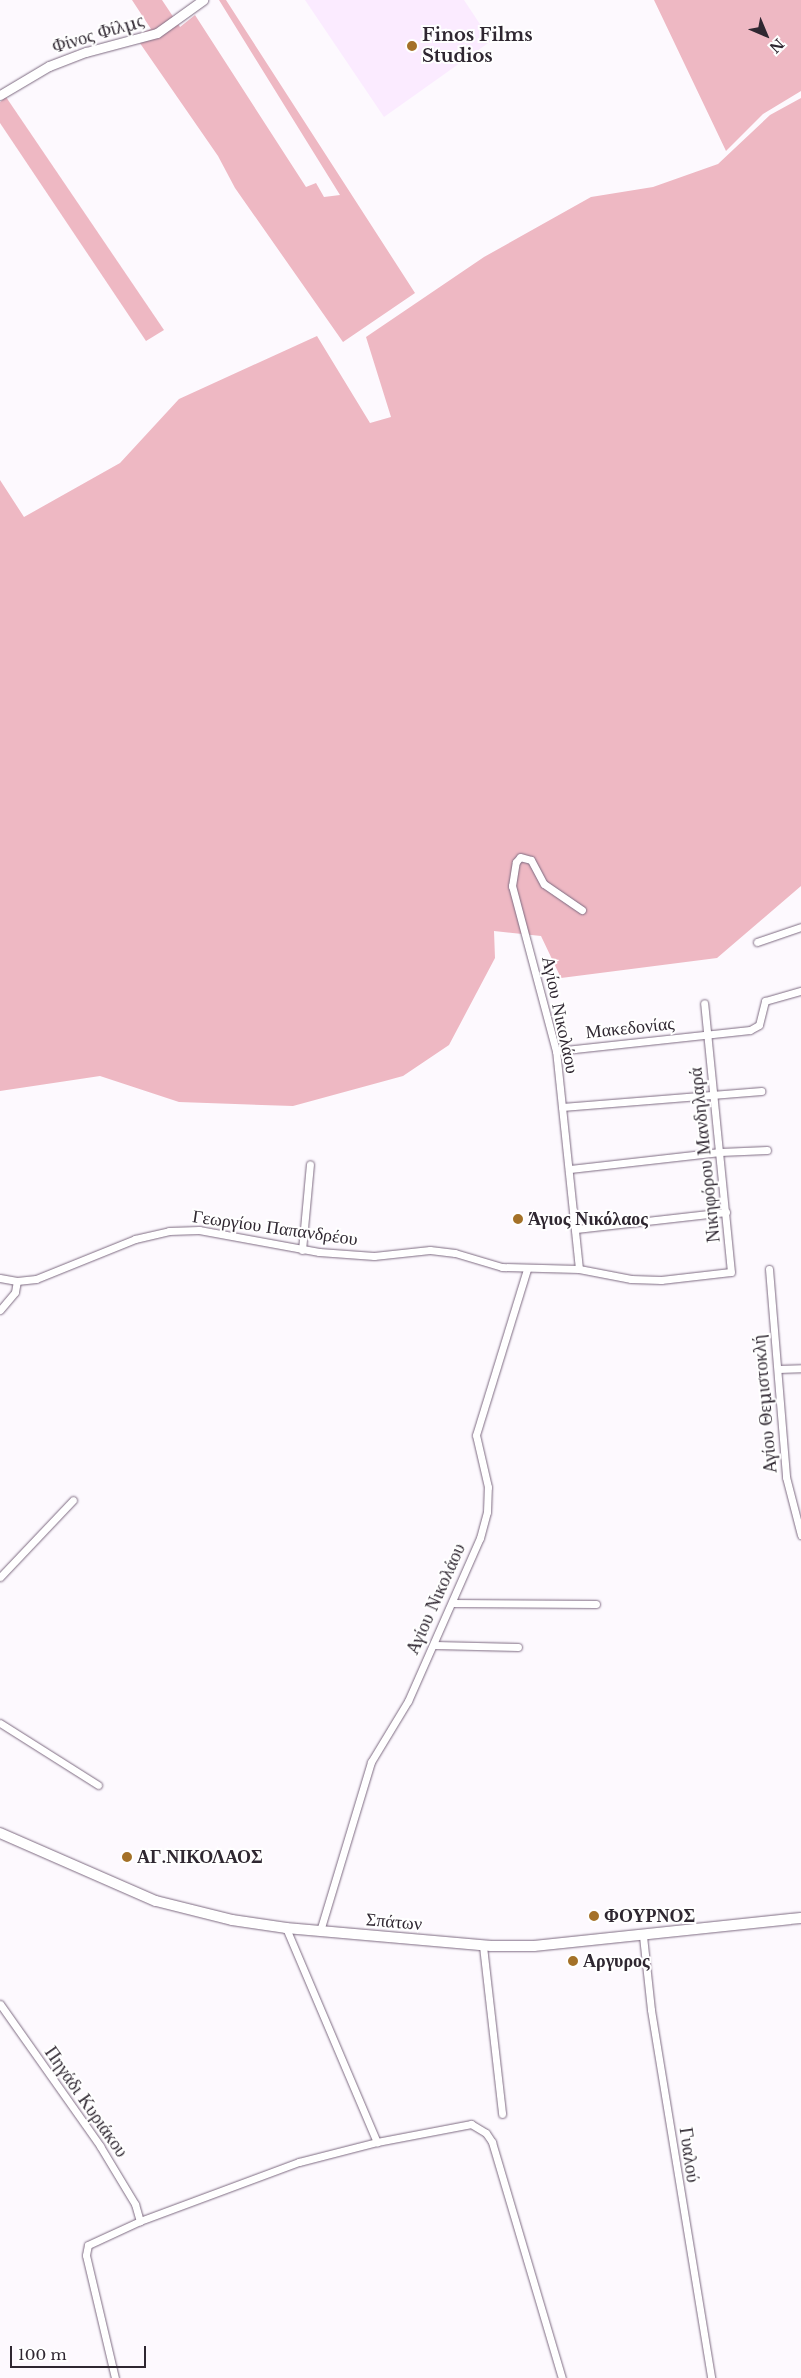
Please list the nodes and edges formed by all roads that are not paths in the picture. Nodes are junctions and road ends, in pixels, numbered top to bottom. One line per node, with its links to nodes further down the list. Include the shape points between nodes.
1 (203, 0): 2 (street, Φίνος Φίλμς, via 157,33 86,52 50,66)
2 (0, 95)
3 (582, 910): 9 (street, Αγίου Νικολάου, via 544,884 530,860 520,857 516,862 512,886)
4 (801, 928): 5 (street)
5 (757, 942)
6 (801, 991): 8 (street, Μακεδονίας, via 765,1001 759,1024 750,1030)
7 (704, 1003): 8 (street, Νικηφόρου Μανδηλαρά)
8 (707, 1035): 9 (street, Μακεδονίας); 11 (street, Νικηφόρου Μανδηλαρά)
9 (556, 1051): 12 (street, Αγίου Νικολάου)
10 (761, 1091): 11 (street)
11 (716, 1096): 12 (street); 14 (street, Νικηφόρου Μανδηλαρά)
12 (562, 1107): 16 (street, Αγίου Νικολάου)
13 (767, 1150): 14 (street)
14 (720, 1152): 16 (street); 17 (street, Νικηφόρου Μανδηλαρά)
15 (310, 1164): 19 (street)
16 (570, 1169): 18 (street, Αγίου Νικολάου)
17 (726, 1212): 18 (street); 23 (street, Νικηφόρου Μανδηλαρά)
18 (576, 1229): 21 (street, Αγίου Νικολάου)
19 (302, 1250): 20 (street, Γεωργίου Παπανδρέου, via 374,1256 395,1251 430,1250 455,1253 502,1267); 25 (street, Γεωργίου Παπανδρέου, via 199,1230 169,1231 136,1239 36,1279)
20 (527, 1269): 21 (street, Γεωργίου Παπανδρέου); 32 (street, Αγίου Νικολάου, via 476,1435 488,1487 487,1512 480,1538)
21 (579, 1269): 23 (street, Γεωργίου Παπανδρέου, via 622,1278 660,1280)
22 (769, 1269): 28 (street, Αγίου Θεμιστοκλή)
23 (731, 1272)
24 (0, 1278): 25 (street, Γεωργίου Παπανδρέου)
25 (17, 1281): 26 (street, via 15,1292)
26 (0, 1310)
27 (801, 1368): 28 (street)
28 (778, 1369): 30 (street, Αγίου Θεμιστοκλή, via 786,1477)
29 (73, 1500): 31 (street)
30 (801, 1536)
31 (0, 1577)
32 (452, 1603): 33 (street); 34 (street, Αγίου Νικολάου)
33 (596, 1604)
34 (435, 1645): 35 (street); 41 (street, Αγίου Νικολάου, via 408,1701 371,1762)
35 (518, 1647)
36 (0, 1723): 37 (street)
37 (98, 1785)
38 (0, 1832): 40 (main road, Σπάτων, via 156,1901 206,1914)
39 (801, 1918): 42 (main road, Σπάτων)
40 (286, 1928): 41 (main road, Σπάτων); 46 (street)
41 (320, 1931): 43 (main road, Σπάτων)
42 (643, 1936): 43 (main road, Σπάτων, via 534,1946); 50 (street, Γυαλού, via 651,2010)
43 (483, 1946): 45 (street)
44 (0, 2004): 47 (street, Πηγάδι Κυριάκου, via 100,2146 135,2204)
45 (502, 2114)
46 (377, 2142): 47 (street, via 299,2162); 49 (street, via 471,2124 486,2133 508,2192 523,2254)
47 (140, 2221): 48 (street, via 92,2242 86,2250)
48 (115, 2378)
49 (562, 2378)
50 (712, 2378)

